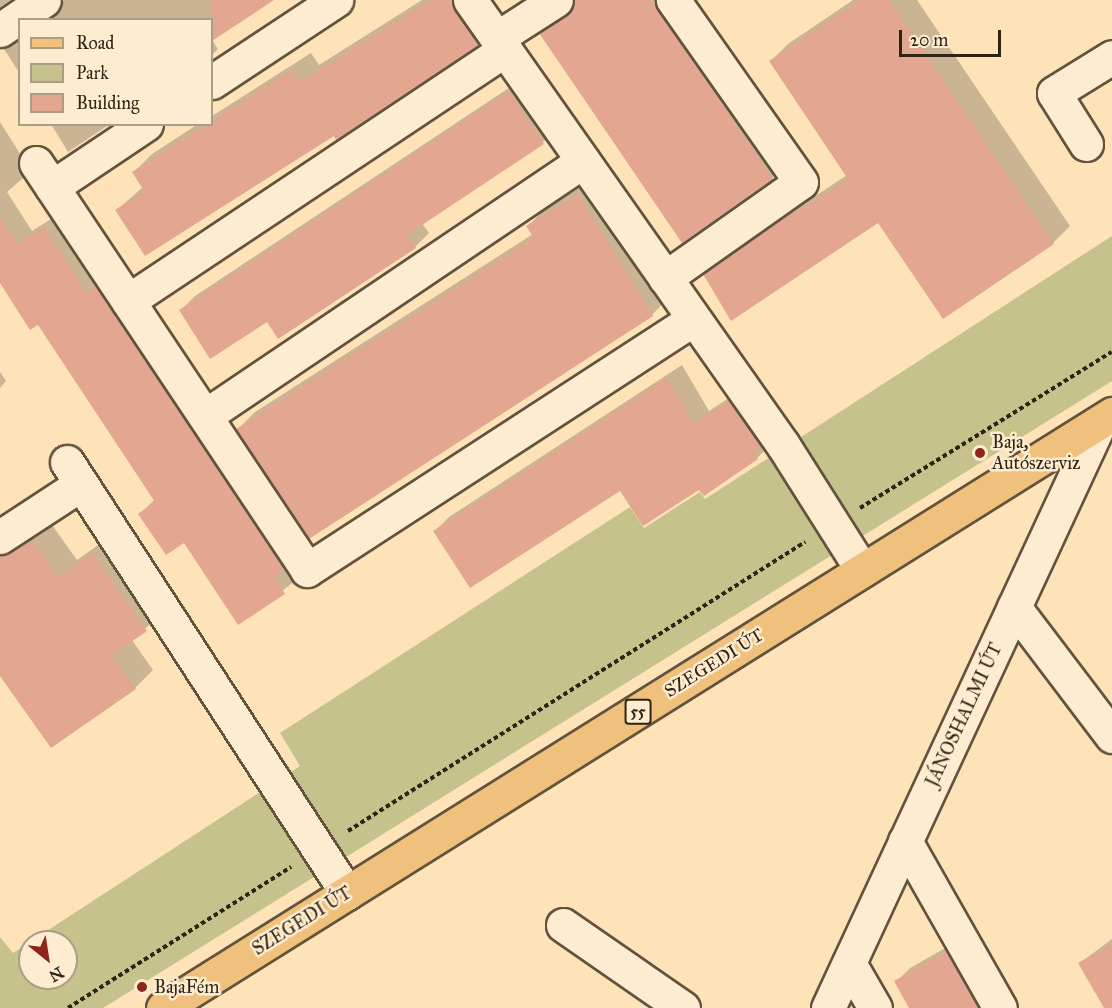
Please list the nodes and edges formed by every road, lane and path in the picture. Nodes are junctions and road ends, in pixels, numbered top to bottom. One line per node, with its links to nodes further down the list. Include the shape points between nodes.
1 (44, 0): 6 (street)
2 (336, 0): 9 (street)
3 (470, 0): 7 (street)
4 (556, 0): 7 (street)
5 (673, 0): 13 (street, via 801,182)
6 (0, 30)
7 (501, 44): 12 (street); 14 (street)
8 (1112, 57): 11 (street, via 1054,93)
9 (213, 81)
10 (142, 126): 14 (street, via 44,175)
11 (1086, 144)
12 (583, 161): 13 (street); 17 (street)
13 (664, 278): 15 (street)
14 (128, 301): 17 (street)
15 (693, 319): 17 (street, via 307,570); 19 (street, via 783,445)
16 (1112, 351): 19 (path)
17 (205, 416)
18 (1106, 418): 21 (main road, SZEGEDI ÚT / 55); 22 (street, JÁNOSHALMI ÚT)
19 (833, 524): 21 (street); 25 (path)
20 (0, 537): 25 (street, via 74,473)
21 (862, 570): 26 (main road, SZEGEDI ÚT / 55)
22 (1014, 607): 23 (street); 24 (street, JÁNOSHALMI ÚT)
23 (1112, 736)
24 (905, 842): 28 (street, JÁNOSHALMI ÚT); 34 (street)
25 (319, 849): 26 (street); 29 (path)
26 (347, 893): 30 (main road, SZEGEDI ÚT / 55)
27 (563, 925): 31 (street)
28 (849, 963): 32 (street, JÁNOSHALMI ÚT); 33 (street)
29 (68, 1008)
30 (163, 1008)
31 (683, 1008)
32 (828, 1008)
33 (875, 1008)
34 (1000, 1008)

